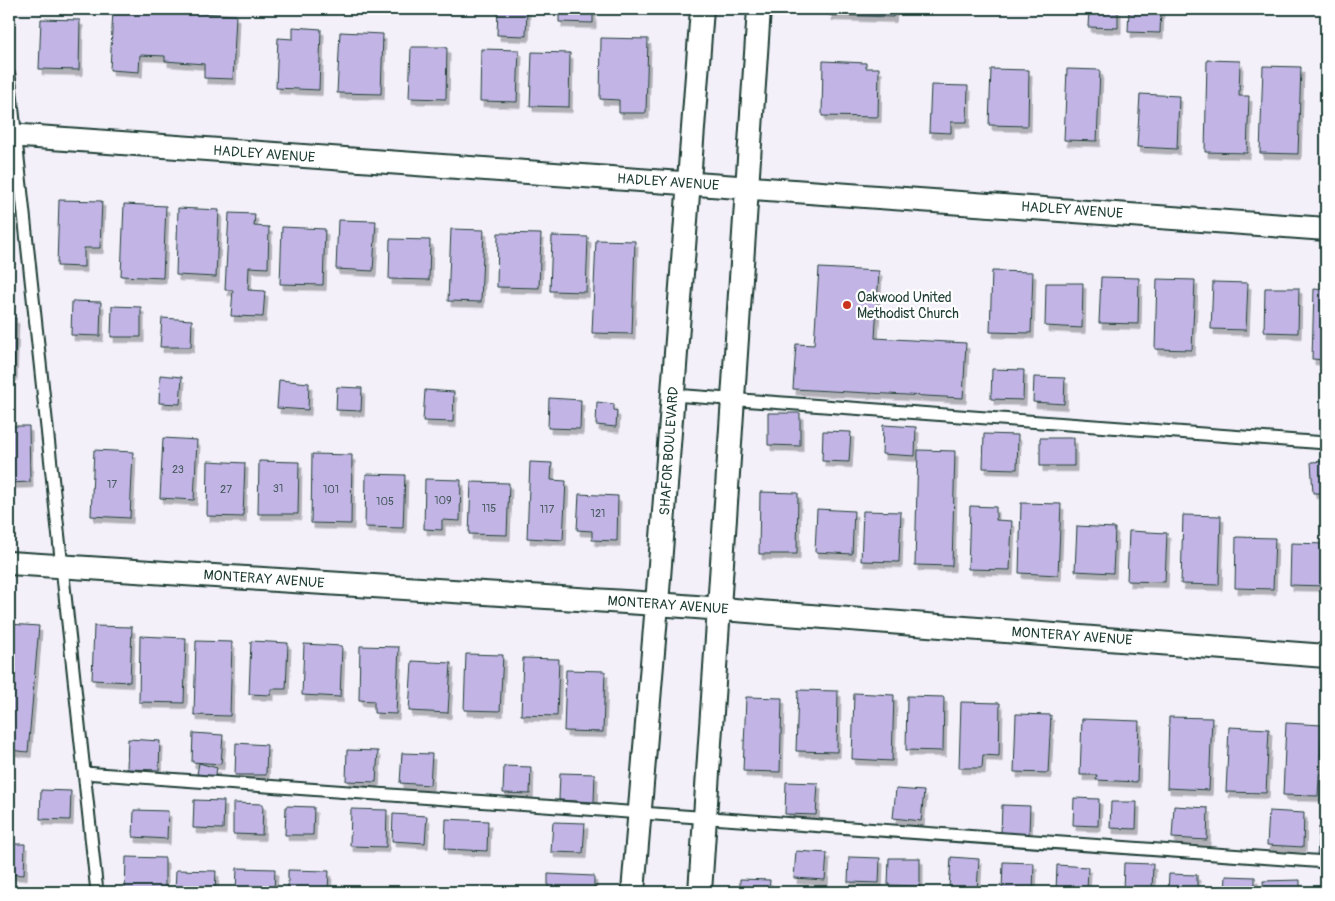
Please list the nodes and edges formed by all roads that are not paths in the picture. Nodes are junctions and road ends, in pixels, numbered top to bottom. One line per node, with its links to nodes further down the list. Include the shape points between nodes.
1 (702, 9): 5 (street, SHAFOR BOULEVARD)
2 (760, 9): 6 (street)
3 (9, 75): 4 (lane)
4 (12, 136): 5 (street, HADLEY AVENUE); 12 (lane)
5 (689, 184): 6 (street, HADLEY AVENUE); 8 (street, SHAFOR BOULEVARD)
6 (747, 187): 7 (street, HADLEY AVENUE); 9 (street)
7 (1326, 229)
8 (673, 395): 9 (lane); 13 (street, SHAFOR BOULEVARD)
9 (733, 399): 10 (lane); 14 (street)
10 (1326, 443)
11 (9, 563): 12 (street, MONTERAY AVENUE)
12 (62, 567): 13 (street, MONTERAY AVENUE); 16 (lane)
13 (657, 604): 14 (street, MONTERAY AVENUE); 17 (street, SHAFOR BOULEVARD)
14 (720, 609): 15 (street, MONTERAY AVENUE); 18 (street)
15 (1326, 656)
16 (84, 773): 17 (lane); 20 (lane)
17 (640, 814): 18 (lane); 21 (street, SHAFOR BOULEVARD)
18 (705, 819): 19 (lane); 22 (street)
19 (1326, 862)
20 (97, 892)
21 (634, 892)
22 (700, 892)

